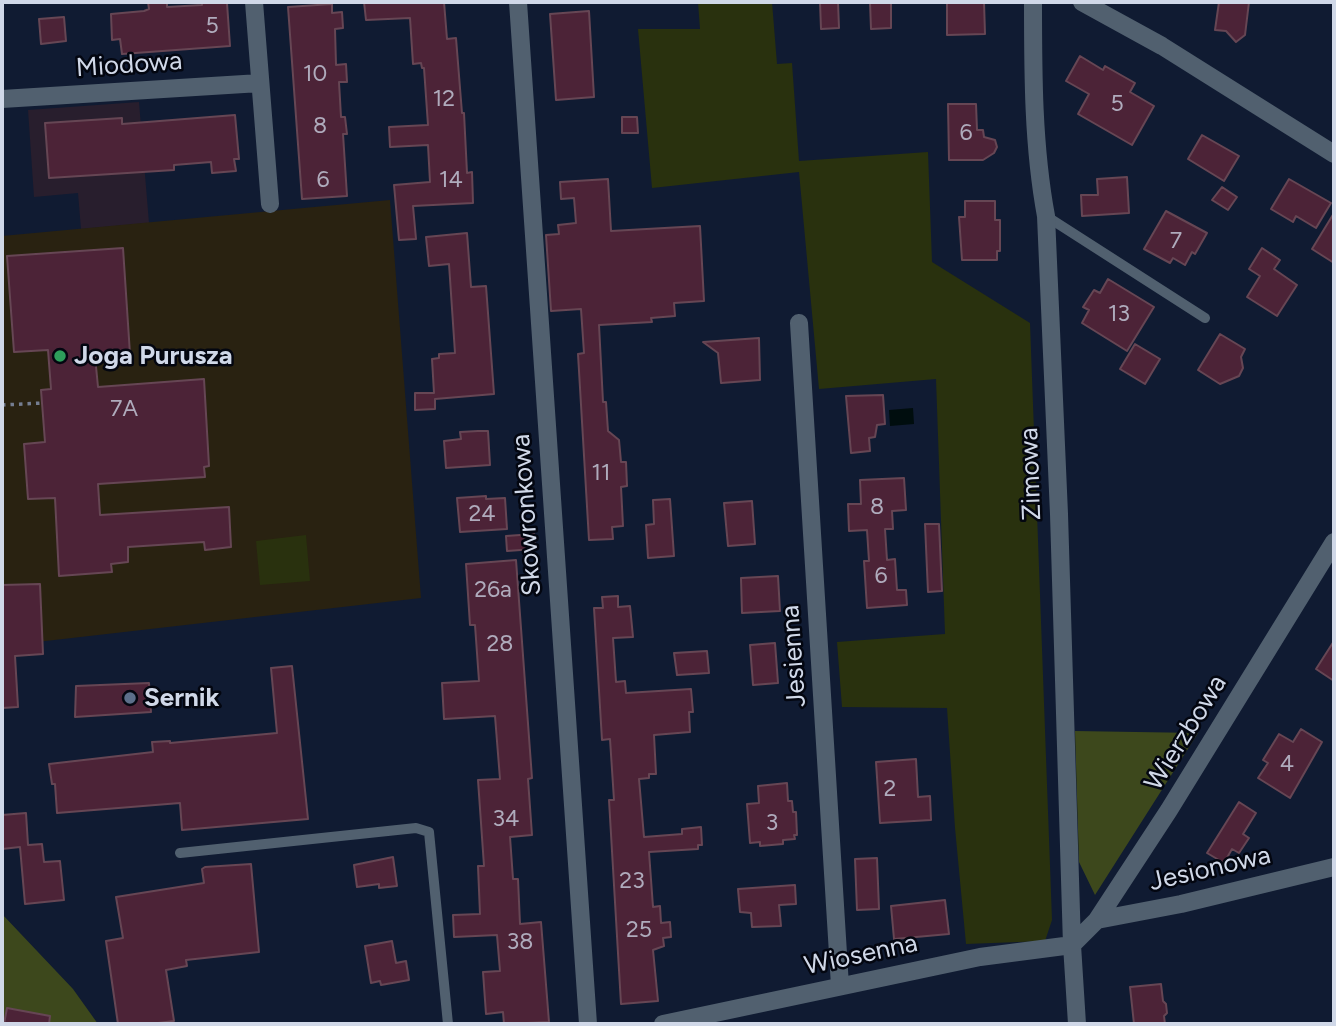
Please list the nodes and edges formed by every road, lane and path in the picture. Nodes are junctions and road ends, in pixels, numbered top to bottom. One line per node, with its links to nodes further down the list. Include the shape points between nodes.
1 (254, 2): 5 (street)
2 (518, 2): 21 (street, Skowronkowa)
3 (1033, 2): 9 (street, Zimowa, via 1036,120)
4 (1082, 2): 7 (street, via 1162,46)
5 (260, 83): 6 (street, Miodowa); 8 (street)
6 (2, 100)
7 (1334, 155)
8 (270, 204)
9 (1046, 216): 10 (lane); 18 (street, Zimowa)
10 (1205, 318)
11 (799, 323): 19 (street, Jesienna)
12 (42, 403): 13 (path)
13 (2, 405)
14 (1334, 542): 17 (street, Wierzbowa)
15 (180, 853): 20 (lane, via 415,828 429,832)
16 (1334, 867): 17 (street, Jesionowa)
17 (1097, 920): 18 (street, Wierzbowa)
18 (1072, 945): 19 (street, Wiosenna, via 980,957); 23 (street, Zimowa)
19 (840, 986): 22 (street, Wiosenna)
20 (448, 1024)
21 (588, 1024)
22 (663, 1024)
23 (1077, 1024)

